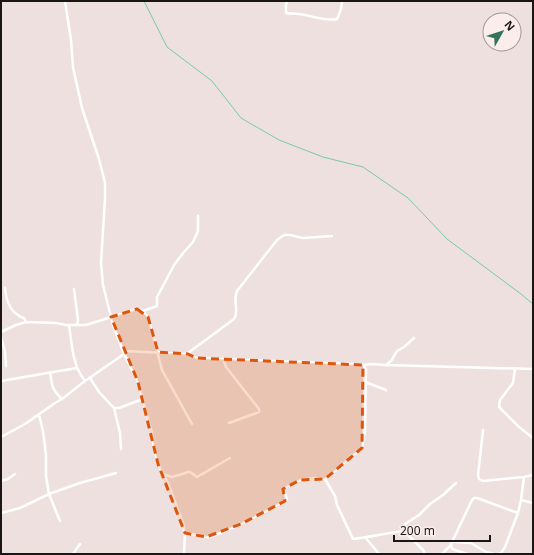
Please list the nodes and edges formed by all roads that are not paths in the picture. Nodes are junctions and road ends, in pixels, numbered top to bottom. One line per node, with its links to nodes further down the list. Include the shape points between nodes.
1 (65, 1): 9 (street, via 73,67 104,183 101,269)
2 (287, 1): 3 (street, via 286,13 333,20 339,15)
3 (342, 1)
4 (198, 216): 8 (street, via 198,231 193,242 184,252 157,297 157,306)
5 (332, 236): 18 (street, via 302,238 290,234 277,240 237,291 234,297 237,314 234,320)
6 (5, 288): 10 (street, via 12,309)
7 (74, 289): 12 (street, via 78,320)
8 (143, 311): 9 (street, via 137,309); 17 (street, via 148,317)
9 (111, 317): 12 (street, via 86,325); 16 (street)
10 (26, 322): 11 (street); 13 (street)
11 (69, 324): 12 (street); 23 (street)
12 (76, 325)
13 (1, 332)
14 (1, 337): 22 (street)
15 (414, 338): 21 (street, via 397,351)
16 (123, 352): 17 (street); 27 (street); 33 (street, via 138,382)
17 (158, 352): 18 (street); 37 (street, via 162,370)
18 (188, 354): 19 (street, via 196,358)
19 (223, 359): 20 (street); 36 (street, via 226,367 259,409 259,412)
20 (363, 365): 21 (street); 30 (street, via 366,369)
21 (385, 365): 24 (street)
22 (6, 366)
23 (77, 368): 26 (street); 29 (street)
24 (515, 369): 25 (street); 40 (street, via 513,383 500,400 499,407)
25 (533, 369)
26 (50, 372): 28 (street); 32 (street, via 55,393)
27 (90, 378): 29 (street); 34 (street)
28 (1, 381)
29 (85, 381): 32 (street)
30 (365, 382): 31 (street); 48 (street, via 365,430 362,448)
31 (386, 390)
32 (62, 399): 35 (street)
33 (143, 399): 34 (street); 45 (street, via 154,450)
34 (114, 408): 41 (street)
35 (38, 415): 39 (street); 51 (street, via 43,431)
36 (229, 423)
37 (192, 424)
38 (484, 430): 47 (street, via 479,479 483,481)
39 (1, 437)
40 (533, 438)
41 (121, 449)
42 (230, 458): 45 (street, via 197,477 190,472 172,477)
43 (116, 473): 51 (street)
44 (15, 474): 49 (street)
45 (163, 474): 58 (street)
46 (533, 474): 47 (street)
47 (524, 477): 52 (street)
48 (325, 478): 58 (street, via 295,482 284,489 287,499 285,501 212,537 206,538); 59 (street, via 353,540)
49 (1, 481)
50 (456, 483): 57 (street, via 405,524)
51 (50, 494): 54 (street, via 20,508); 56 (street)
52 (521, 500): 53 (street); 55 (street)
53 (533, 503)
54 (1, 513)
55 (518, 513): 60 (street, via 474,498); 70 (street, via 505,547)
56 (60, 521)
57 (404, 531): 59 (street); 66 (street)
58 (185, 532): 64 (street)
59 (366, 538): 65 (street)
60 (453, 540): 62 (street); 69 (street, via 470,543)
61 (80, 544): 63 (street)
62 (451, 544): 67 (street); 68 (street, via 452,549)
63 (73, 554)
64 (184, 554)
65 (378, 554)
66 (425, 554)
67 (442, 554)
68 (467, 554)
69 (494, 554)
70 (498, 554)

